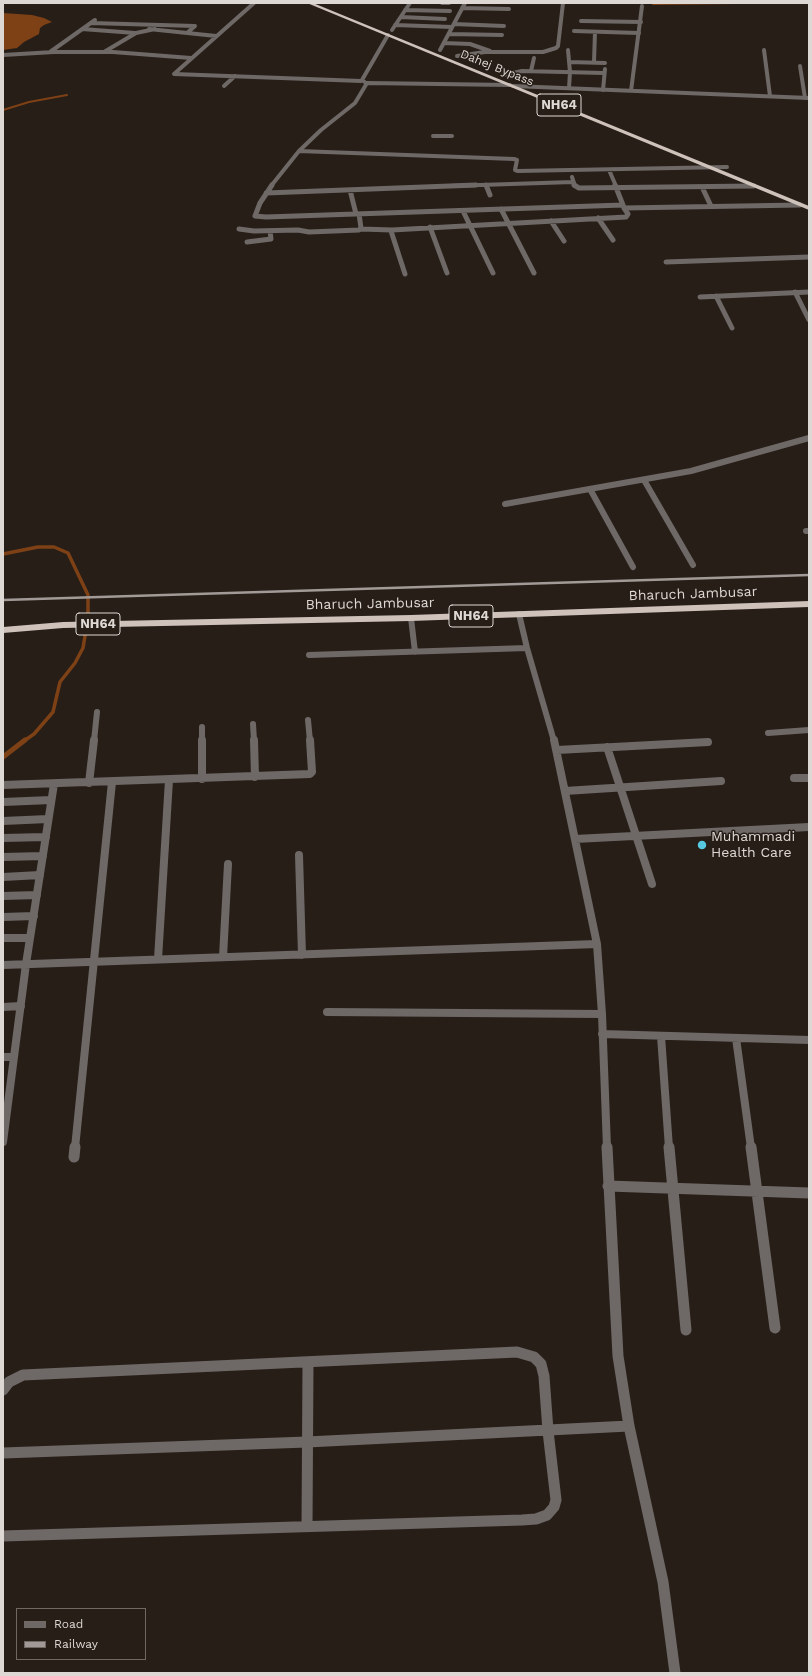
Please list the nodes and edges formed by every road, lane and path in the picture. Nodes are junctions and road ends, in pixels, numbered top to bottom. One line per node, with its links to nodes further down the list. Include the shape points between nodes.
1 (254, 3): 38 (street)
2 (309, 3): 34 (highway, Dahej Bypass / NH64)
3 (322, 3): 34 (highway, Dahej Bypass / NH64)
4 (410, 3): 13 (street)
5 (442, 3): 6 (street)
6 (449, 3)
7 (465, 3): 11 (street)
8 (563, 3): 46 (street, via 556,48 543,52)
9 (647, 3): 10 (street)
10 (642, 4): 19 (street)
11 (462, 8): 12 (street); 24 (street)
12 (509, 9)
13 (405, 10): 14 (street); 15 (street)
14 (450, 11)
15 (401, 16): 18 (street); 23 (street)
16 (584, 16): 19 (street)
17 (96, 19): 21 (street)
18 (445, 19)
19 (641, 20): 20 (street); 35 (street)
20 (581, 21)
21 (91, 23): 22 (street); 26 (street)
22 (117, 24): 27 (street, via 116,26); 33 (street, via 196,26)
23 (395, 25): 24 (street); 34 (street)
24 (453, 26): 25 (street); 36 (street)
25 (504, 26)
26 (82, 29): 30 (street); 32 (street)
27 (152, 29): 28 (street); 32 (street); 33 (street)
28 (169, 29)
29 (574, 31): 31 (street)
30 (78, 32): 39 (street); 44 (street)
31 (595, 32): 35 (street); 53 (street)
32 (136, 33): 39 (street)
33 (187, 33): 38 (street)
34 (390, 33): 41 (highway, Dahej Bypass / NH64); 61 (street); 64 (highway, Dahej Bypass / NH64)
35 (640, 33): 68 (street)
36 (449, 34): 37 (street); 40 (street)
37 (502, 34)
38 (216, 36): 49 (street)
39 (127, 38): 45 (street)
40 (444, 42): 41 (street); 46 (street, via 470,44)
41 (440, 50): 48 (highway, Dahej Bypass / NH64)
42 (568, 50): 52 (street)
43 (764, 50): 70 (street)
44 (50, 52): 45 (street); 47 (street)
45 (104, 52): 49 (street)
46 (493, 52): 48 (street)
47 (3, 55)
48 (457, 56): 51 (highway, Dahej Bypass / NH64)
49 (191, 58): 59 (street, via 174,74)
50 (534, 58): 55 (street)
51 (470, 62)
52 (569, 62): 53 (street); 56 (street)
53 (594, 62): 58 (street, via 605,61)
54 (800, 66): 71 (street)
55 (531, 71): 56 (street); 60 (street)
56 (570, 72): 58 (street); 66 (street)
57 (497, 73): 60 (highway, Dahej Bypass / NH64)
58 (604, 73): 67 (street)
59 (235, 76): 61 (street); 63 (street)
60 (504, 76): 65 (highway, Dahej Bypass / NH64)
61 (361, 81): 62 (street)
62 (367, 83): 64 (street); 75 (street, via 355,103)
63 (224, 86)
64 (512, 86): 65 (street); 77 (highway, Dahej Bypass / NH64)
65 (532, 87): 66 (street); 69 (highway, Dahej Bypass / NH64)
66 (569, 88): 67 (street)
67 (603, 90): 68 (street)
68 (631, 91): 70 (street)
69 (546, 93)
70 (770, 96): 71 (street)
71 (807, 98)
72 (574, 105): 76 (highway, NH64)
73 (433, 136): 74 (street)
74 (452, 136)
75 (299, 151): 79 (street, via 514,159 517,160 515,171); 89 (street)
76 (727, 167): 77 (street); 81 (highway, NH64)
77 (710, 168): 78 (street); 85 (highway, Dahej Bypass / NH64)
78 (609, 170): 80 (street); 87 (street)
79 (524, 171): 80 (street); 83 (street)
80 (571, 171): 82 (street)
81 (754, 178)
82 (573, 182): 83 (street); 87 (street, via 574,186 579,188)
83 (523, 184): 84 (street)
84 (486, 185): 88 (street); 90 (street)
85 (754, 186): 86 (street); 91 (highway, Dahej Bypass / NH64)
86 (702, 187): 87 (street); 92 (street)
87 (615, 188): 94 (street)
88 (350, 190): 89 (street); 98 (street)
89 (266, 193): 98 (street, via 255,214 258,217)
90 (490, 196)
91 (800, 204): 92 (street); 95 (highway, Dahej Bypass / NH64)
92 (711, 206): 94 (street)
93 (574, 207): 94 (street); 96 (street); 100 (street)
94 (624, 207): 99 (street, via 628,214 626,217)
95 (809, 208)
96 (500, 209): 97 (street); 102 (street)
97 (463, 211): 98 (street); 103 (street)
98 (358, 214): 106 (street)
99 (598, 218): 100 (street); 109 (street)
100 (577, 220): 101 (street)
101 (550, 221): 102 (street); 111 (street)
102 (508, 223): 103 (street); 116 (street)
103 (471, 225): 104 (street); 115 (street)
104 (430, 227): 107 (street); 114 (street)
105 (239, 229): 108 (street)
106 (361, 229): 107 (street); 108 (street)
107 (392, 230): 117 (street)
108 (270, 231): 110 (street, via 271,239)
109 (613, 240)
110 (247, 242)
111 (564, 242)
112 (809, 257): 113 (street)
113 (666, 262)
114 (448, 273)
115 (493, 273)
116 (534, 273)
117 (405, 274)
118 (795, 292): 119 (street); 120 (street); 122 (street)
119 (809, 292)
120 (716, 296): 121 (street); 123 (street)
121 (700, 297)
122 (809, 320)
123 (732, 328)
124 (809, 438): 125 (street, via 691,471)
125 (644, 480): 126 (street); 128 (street)
126 (590, 489): 127 (street); 129 (street)
127 (505, 504)
128 (693, 565)
129 (634, 567)
130 (809, 604): 131 (highway, Bharuch Jambusar / NH64)
131 (519, 614): 132 (highway, Bharuch Jambusar / NH64); 134 (street)
132 (411, 618): 133 (highway, Bharuch Jambusar / NH64, via 63,625); 135 (street)
133 (3, 630)
134 (527, 648): 135 (street); 145 (street)
135 (415, 652): 136 (street)
136 (309, 655)
137 (97, 712): 153 (street)
138 (308, 720): 146 (street, via 312,772 304,775)
139 (253, 724): 146 (street)
140 (202, 727): 149 (street)
141 (809, 730): 142 (street)
142 (768, 733)
143 (708, 742): 144 (street)
144 (607, 747): 145 (street); 156 (street)
145 (557, 750): 157 (street)
146 (255, 777): 149 (street)
147 (794, 778): 148 (street)
148 (809, 778)
149 (202, 779): 150 (street)
150 (168, 780): 152 (street); 183 (street)
151 (721, 781): 156 (street)
152 (112, 782): 153 (street); 184 (street)
153 (89, 783): 154 (street)
154 (54, 784): 155 (street); 158 (street)
155 (3, 785)
156 (620, 787): 157 (street); 163 (street)
157 (565, 791): 166 (street)
158 (51, 800): 159 (street); 160 (street)
159 (3, 802)
160 (48, 819): 161 (street); 164 (street)
161 (3, 821)
162 (809, 827): 163 (street)
163 (635, 835): 166 (street); 173 (street)
164 (46, 837): 165 (street); 168 (street)
165 (3, 838)
166 (575, 839): 180 (street)
167 (299, 855): 181 (street)
168 (43, 856): 169 (street); 171 (street)
169 (3, 857)
170 (228, 864): 182 (street)
171 (40, 875): 172 (street); 174 (street)
172 (3, 877)
173 (652, 884)
174 (37, 895): 175 (street); 176 (street)
175 (3, 896)
176 (34, 916): 177 (street); 179 (street)
177 (3, 918)
178 (3, 938): 179 (street)
179 (30, 938): 185 (street)
180 (597, 944): 181 (street); 190 (street)
181 (302, 955): 182 (street)
182 (223, 957): 183 (street)
183 (158, 960): 184 (street)
184 (94, 962): 185 (street); 198 (street)
185 (26, 964): 186 (street); 187 (street)
186 (3, 965)
187 (21, 1006): 188 (street); 196 (street)
188 (3, 1007)
189 (327, 1012): 190 (street)
190 (602, 1014): 191 (street)
191 (602, 1034): 192 (street); 199 (street)
192 (661, 1036): 193 (street); 200 (street)
193 (736, 1038): 194 (street); 201 (street)
194 (809, 1040)
195 (3, 1057): 196 (street)
196 (14, 1057): 197 (street)
197 (3, 1142)
198 (74, 1157)
199 (608, 1186): 200 (street); 207 (street, via 618,1356)
200 (672, 1188): 201 (street); 204 (street)
201 (756, 1191): 202 (street); 203 (street)
202 (809, 1193)
203 (775, 1328)
204 (686, 1330)
205 (308, 1362): 206 (street, via 23,1375 9,1382); 208 (street, via 518,1352 534,1357 541,1364); 209 (street)
206 (3, 1390)
207 (629, 1426): 208 (street); 213 (street, via 663,1582)
208 (548, 1431): 209 (street); 211 (street, via 556,1500 547,1515 522,1520)
209 (308, 1442): 210 (street); 211 (street)
210 (3, 1453)
211 (308, 1526): 212 (street)
212 (3, 1536)
213 (675, 1673)

